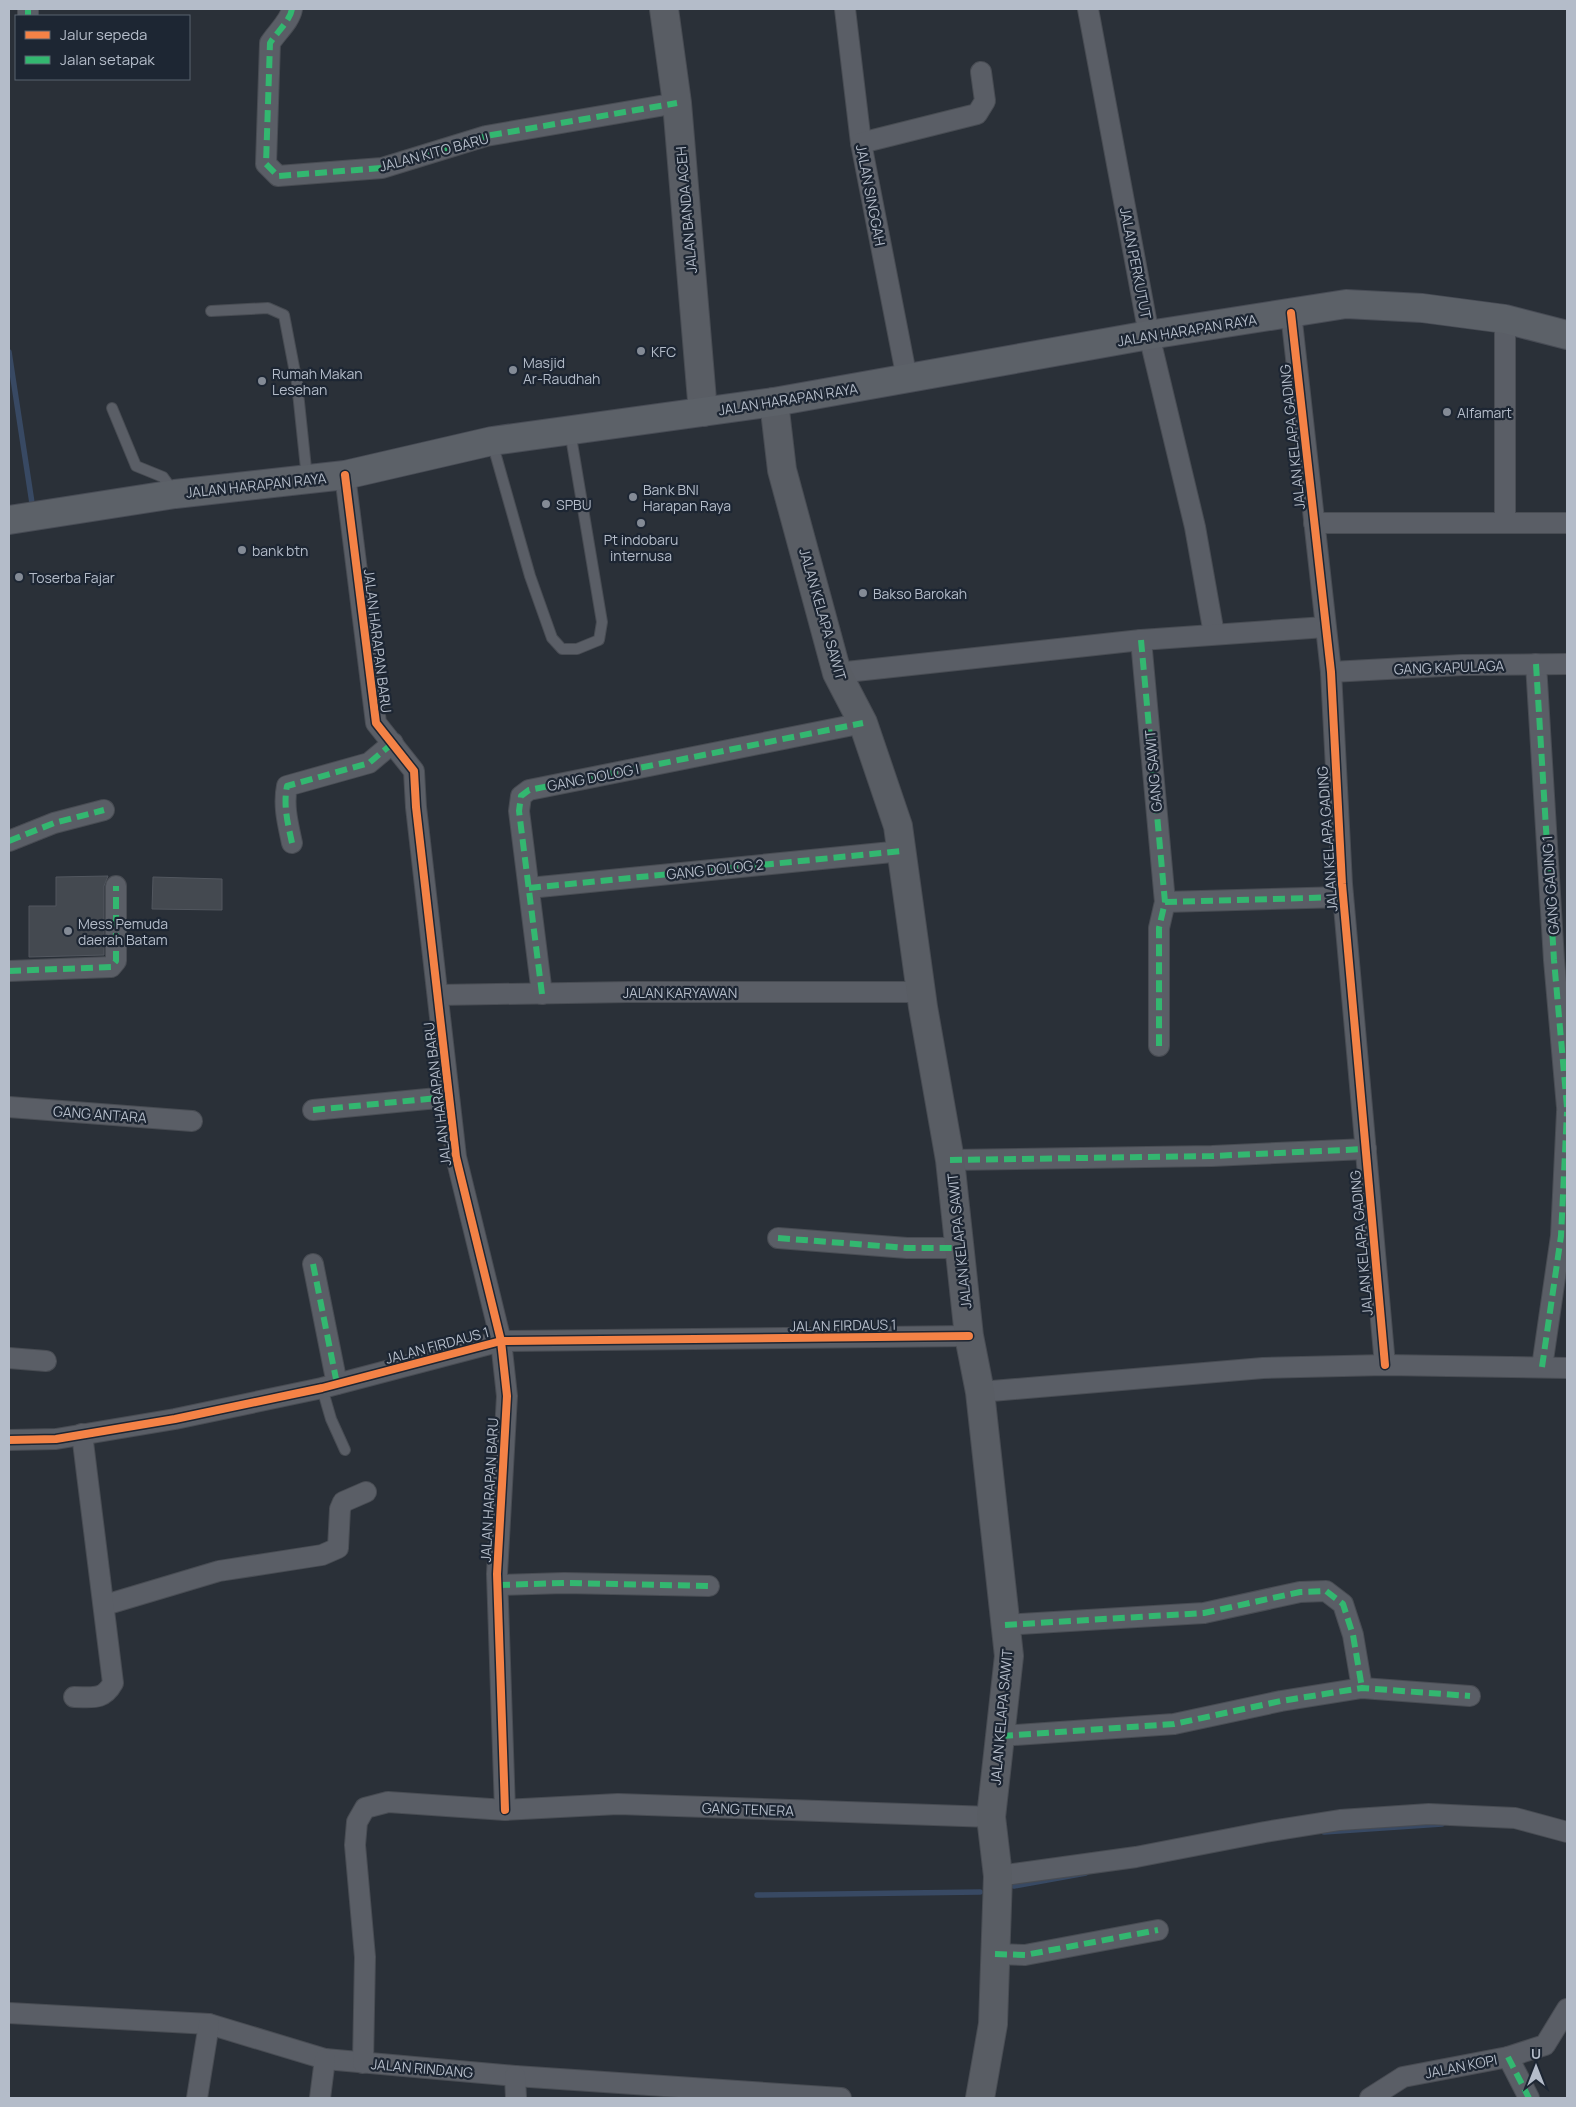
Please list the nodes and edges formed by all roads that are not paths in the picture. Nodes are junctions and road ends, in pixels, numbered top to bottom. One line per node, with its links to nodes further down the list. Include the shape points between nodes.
1 (292, 9): 6 (street, JALAN KITO BARU, via 291,16 270,43 266,164 278,176 382,168 486,136)
2 (664, 9): 6 (main road, JALAN BANDA ACEH)
3 (846, 9): 7 (street, JALAN SINGGAH)
4 (1088, 9): 11 (street, JALAN PERKUTUT)
5 (981, 72): 7 (street, via 985,101 977,114)
6 (677, 103): 16 (main road, JALAN BANDA ACEH)
7 (861, 143): 13 (street, JALAN SINGGAH)
8 (211, 311): 20 (lane, via 268,308 284,315 297,383)
9 (1291, 313): 10 (main road, JALAN HARAPAN RAYA, via 1346,304 1422,308); 11 (main road, JALAN HARAPAN RAYA); 23 (street, JALAN KELAPA GADING)
10 (1505, 319): 12 (main road, JALAN HARAPAN RAYA); 24 (street)
11 (1150, 335): 13 (main road, JALAN HARAPAN RAYA); 27 (street, JALAN PERKUTUT, via 1194,527)
12 (1567, 335)
13 (907, 380): 14 (main road, JALAN HARAPAN RAYA)
14 (774, 402): 16 (main road, JALAN HARAPAN RAYA); 32 (main road, JALAN KELAPA SAWIT, via 782,470)
15 (112, 408): 21 (lane, via 136,466 163,477)
16 (702, 412): 17 (main road, JALAN HARAPAN RAYA)
17 (570, 430): 18 (main road, JALAN HARAPAN RAYA); 18 (lane, via 602,622 599,640 577,648 562,649 552,638 530,576)
18 (492, 441): 19 (main road, JALAN HARAPAN RAYA)
19 (345, 475): 20 (main road, JALAN HARAPAN RAYA); 34 (street, JALAN HARAPAN BARU, via 376,723)
20 (307, 479): 21 (main road, JALAN HARAPAN RAYA)
21 (175, 494): 22 (main road, JALAN HARAPAN RAYA)
22 (9, 520)
23 (1314, 523): 24 (street); 26 (street, JALAN KELAPA GADING)
24 (1505, 523): 25 (street)
25 (1567, 523)
26 (1325, 627): 27 (street); 31 (street, JALAN KELAPA GADING)
27 (1214, 634): 28 (street)
28 (1141, 640): 32 (street); 42 (street, GANG SAWIT)
29 (1536, 664): 30 (street, GANG KAPULAGA); 31 (street, GANG KAPULAGA); 50 (street, GANG GADING 1, via 1554,960)
30 (1567, 664)
31 (1331, 672): 41 (street, JALAN KELAPA GADING)
32 (837, 673): 33 (main road, JALAN KELAPA SAWIT)
33 (863, 723): 38 (main road, JALAN KELAPA SAWIT, via 898,826); 40 (street, GANG DOLOG I, via 529,790 521,796 519,811)
34 (392, 743): 37 (street, via 369,763 287,786 284,798); 46 (street, JALAN HARAPAN BARU, via 414,771)
35 (104, 810): 36 (street, via 54,822)
36 (9, 841)
37 (292, 843)
38 (902, 851): 40 (street, GANG DOLOG 2); 44 (main road, JALAN KELAPA SAWIT)
39 (116, 886): 43 (street, via 116,961 111,967)
40 (529, 888): 45 (street, GANG DOLOG I)
41 (1343, 897): 42 (street); 54 (street, JALAN KELAPA GADING)
42 (1165, 902): 47 (street, GANG SAWIT, via 1159,928)
43 (9, 971)
44 (921, 992): 45 (street, JALAN KARYAWAN); 55 (main road, JALAN KELAPA SAWIT)
45 (542, 994): 46 (street, JALAN KARYAWAN)
46 (438, 995): 48 (street, JALAN HARAPAN BARU)
47 (1159, 1046)
48 (448, 1097): 51 (street); 60 (street, JALAN HARAPAN BARU, via 456,1157)
49 (9, 1107): 53 (street, GANG ANTARA)
50 (1567, 1107)
51 (312, 1110)
52 (1567, 1112): 64 (street, via 1560,1236)
53 (192, 1121)
54 (1366, 1149): 55 (street, via 1212,1156); 63 (street, JALAN KELAPA GADING)
55 (950, 1160): 57 (main road, JALAN KELAPA SAWIT)
56 (778, 1238): 57 (street)
57 (960, 1248): 59 (main road, JALAN KELAPA SAWIT)
58 (313, 1264): 66 (street)
59 (969, 1336): 60 (street, JALAN FIRDAUS 1); 67 (main road, JALAN KELAPA SAWIT)
60 (501, 1341): 66 (street, JALAN FIRDAUS 1); 72 (street, JALAN HARAPAN BARU, via 507,1396)
61 (9, 1358): 62 (street)
62 (46, 1361)
63 (1385, 1365): 64 (street); 67 (street, via 1262,1368)
64 (1542, 1367): 65 (street)
65 (1567, 1368)
66 (329, 1386): 68 (street, JALAN FIRDAUS 1, via 175,1419); 70 (lane, via 330,1419)
67 (980, 1392): 75 (main road, JALAN KELAPA SAWIT)
68 (82, 1434): 69 (street, JALAN FIRDAUS 1, via 56,1439); 74 (street)
69 (9, 1440)
70 (345, 1450)
71 (366, 1492): 74 (street, via 343,1502 338,1548 322,1555 219,1571)
72 (498, 1585): 73 (street, via 564,1582); 80 (street, JALAN HARAPAN BARU)
73 (709, 1586)
74 (105, 1605): 78 (street, via 113,1683 108,1693 99,1697)
75 (1005, 1625): 76 (street, via 1204,1613 1300,1592 1326,1591 1342,1604 1353,1635); 79 (main road, JALAN KELAPA SAWIT, via 1009,1656)
76 (1362, 1688): 77 (street); 79 (street, via 1174,1724)
77 (1470, 1696)
78 (74, 1697)
79 (1001, 1736): 81 (main road, JALAN KELAPA SAWIT)
80 (505, 1810): 81 (street, GANG TENERA, via 618,1804); 91 (street, GANG TENERA, via 388,1802 364,1808 357,1822 355,1845 365,1957)
81 (991, 1817): 83 (main road, JALAN KELAPA SAWIT)
82 (1567, 1832): 83 (street, via 1515,1818 1429,1814 1340,1820 1136,1857)
83 (998, 1876): 85 (main road, JALAN KELAPA SAWIT)
84 (1158, 1930): 85 (street, via 1025,1955)
85 (995, 1954): 97 (main road, JALAN KELAPA SAWIT, via 993,2024)
86 (1567, 2010): 89 (street, JALAN KOPI, via 1545,2045)
87 (9, 2012): 88 (street, JALAN RINDANG)
88 (209, 2024): 90 (street, JALAN RINDANG); 93 (street)
89 (1508, 2057): 98 (street, JALAN KOPI, via 1403,2077); 99 (street)
90 (324, 2059): 91 (street, JALAN RINDANG); 94 (street)
91 (363, 2063): 92 (street, JALAN RINDANG)
92 (515, 2076): 95 (street); 96 (street, JALAN RINDANG)
93 (197, 2098)
94 (320, 2098)
95 (516, 2098)
96 (840, 2098)
97 (980, 2098)
98 (1370, 2098)
99 (1529, 2098)

